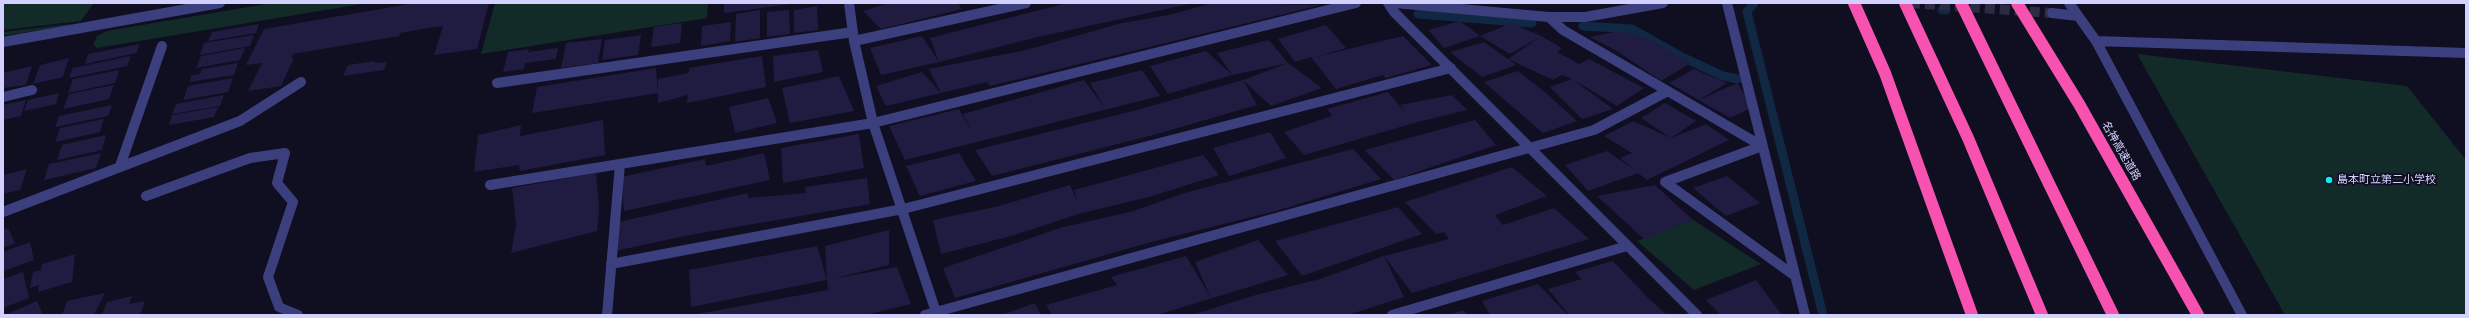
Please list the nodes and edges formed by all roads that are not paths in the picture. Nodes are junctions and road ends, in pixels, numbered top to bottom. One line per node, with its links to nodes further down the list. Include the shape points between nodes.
1 (220, 3): 19 (street)
2 (849, 3): 17 (street)
3 (1026, 3): 17 (street)
4 (1356, 3): 28 (street)
5 (1388, 3): 22 (street)
6 (1395, 3): 16 (street)
7 (1663, 3): 16 (street, via 1606,15)
8 (1727, 3): 29 (street)
9 (1854, 3): 46 (highway, via 1885,74)
10 (1905, 3): 47 (highway, via 1968,138)
11 (1961, 3): 48 (highway)
12 (2017, 3): 49 (highway, 名神高速道路, via 2079,104)
13 (2069, 3): 15 (street)
14 (2052, 13): 15 (street)
15 (2078, 16): 18 (street)
16 (1549, 17): 26 (street, via 1563,30)
17 (853, 36): 24 (street); 28 (street)
18 (2096, 41): 21 (street); 50 (street)
19 (3, 42)
20 (162, 46): 32 (street)
21 (2466, 53)
22 (1451, 68): 30 (street); 35 (street)
23 (301, 82): 32 (street, via 240,120)
24 (497, 83)
25 (32, 90): 27 (street)
26 (1666, 92): 29 (street); 30 (street, via 1594,130)
27 (3, 97)
28 (873, 123): 31 (street); 35 (street)
29 (1762, 146): 39 (street); 39 (street, via 1664,182)
30 (1531, 149): 37 (street); 40 (street)
31 (620, 164): 33 (street); 38 (street)
32 (120, 166): 36 (street)
33 (490, 185)
34 (146, 196): 41 (street, via 250,158 285,153 277,183 293,202 268,277 279,308)
35 (903, 209): 38 (street); 40 (street)
36 (3, 212)
37 (1627, 246): 43 (street); 44 (street)
38 (611, 264): 42 (street)
39 (1795, 276): 45 (street)
40 (933, 314)
41 (298, 315)
42 (607, 315)
43 (1392, 315)
44 (1696, 315)
45 (1804, 315)
46 (1972, 315)
47 (2042, 315)
48 (2113, 315)
49 (2198, 315)
50 (2242, 315)

